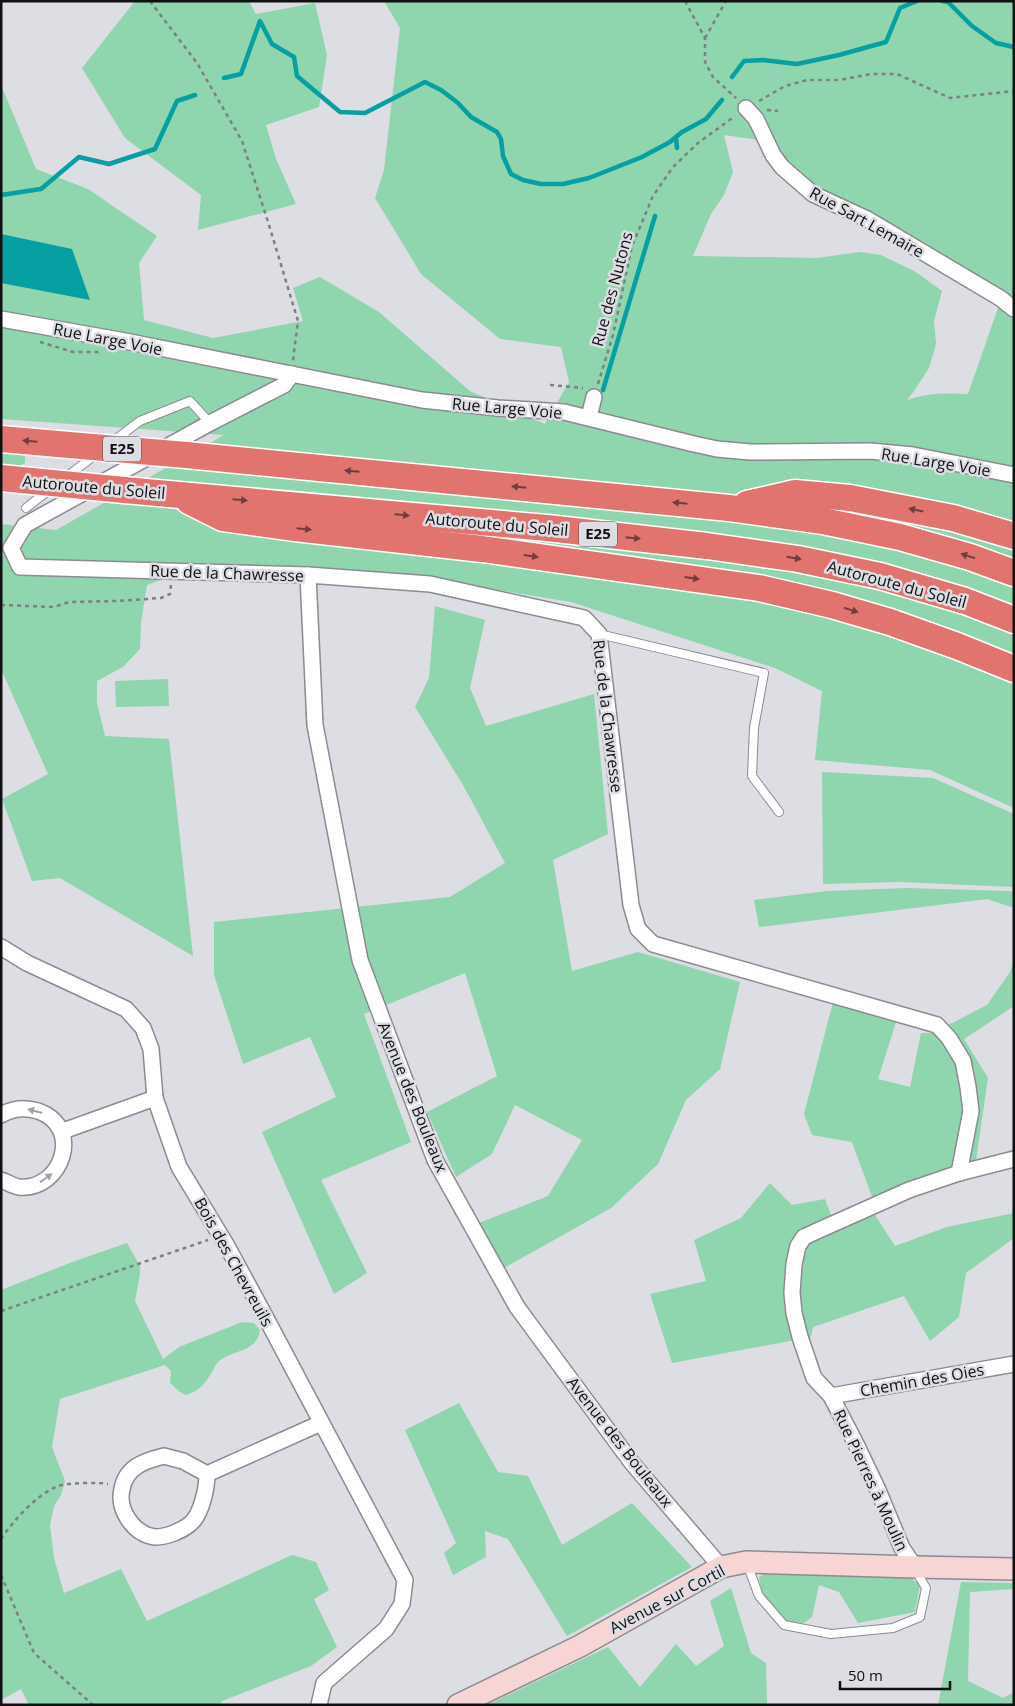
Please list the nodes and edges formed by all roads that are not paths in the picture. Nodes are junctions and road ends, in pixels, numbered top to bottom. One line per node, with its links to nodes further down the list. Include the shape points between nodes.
1 (746, 108): 2 (street, Rue Sart Lemaire, via 756,119 782,167 813,194 866,219)
2 (1014, 309)
3 (1, 319): 4 (street, Rue Large Voie)
4 (292, 374): 6 (street, Rue Large Voie, via 422,400); 7 (street, via 284,385)
5 (595, 393): 6 (street)
6 (589, 417): 9 (street, Rue Large Voie, via 717,449 750,452 870,451 913,455)
7 (210, 423): 12 (lane, via 190,402 140,421); 16 (street, Rue de la Chawresse, via 25,525 11,548 20,567)
8 (1, 438): 13 (highway, E25, one-way to 8, bridge)
9 (1014, 475)
10 (1, 478): 11 (highway, Autoroute du Soleil / E25, bridge)
11 (174, 494): 17 (highway, Autoroute du Soleil / E25, one-way to 17, via 547,528 788,557 880,576 965,601); 19 (highway, one-way to 19, via 223,518 482,549 759,588 890,622)
12 (26, 508)
13 (729, 508): 14 (highway, one-way to 13, via 952,518 850,498 795,493); 15 (highway, E25, one-way to 13, via 900,537 823,521)
14 (1014, 536)
15 (1014, 573)
16 (308, 575): 18 (street, Rue de la Chawresse, via 430,584 584,618); 33 (street, Avenue des Bouleaux, via 315,724 360,960 435,1160 517,1307 632,1463)
17 (1014, 620)
18 (599, 634): 20 (lane, via 764,672 754,728 752,776); 26 (street, Rue de la Chawresse, via 631,905 638,929 653,944 937,1024 962,1061 968,1087 971,1111)
19 (1014, 669)
20 (779, 812)
21 (1, 946): 22 (street, Bois des Chevreuils, via 27,963 126,1009 143,1028 152,1048)
22 (155, 1098): 24 (street); 30 (street, Bois des Chevreuils, via 179,1167 220,1235)
23 (1, 1114): 24 (street, one-way to 23, via 48,1115 31,1109 13,1109)
24 (63, 1131): 27 (street, one-way to 24, via 18,1187 33,1186 49,1178 60,1164)
25 (1014, 1159): 26 (street, Rue Pierres à Moulin)
26 (959, 1173): 29 (street, Rue Pierres à Moulin, via 909,1190 816,1231 804,1237 798,1246 792,1293 794,1313 814,1378)
27 (1, 1180)
28 (1014, 1364): 29 (street, Chemin des Oies)
29 (831, 1396): 34 (street, Rue Pierres à Moulin, via 860,1452 902,1548)
30 (321, 1423): 31 (street); 36 (street, Bois des Chevreuils, via 405,1580 402,1604 386,1630 324,1683)
31 (207, 1474): 31 (street, via 183,1461 164,1456 146,1460 130,1470 124,1479 122,1502 125,1514 133,1525 156,1537 183,1530 194,1520 205,1491)
32 (746, 1562): 33 (main road, Avenue sur Cortil); 34 (main road, Avenue sur Cortil); 34 (lane, via 759,1596 784,1625 831,1634 893,1628 920,1617 926,1588)
33 (721, 1568): 37 (main road, Avenue sur Cortil, via 580,1646)
34 (915, 1568): 35 (main road, Avenue sur Cortil)
35 (1014, 1569)
36 (319, 1705)
37 (458, 1705)

